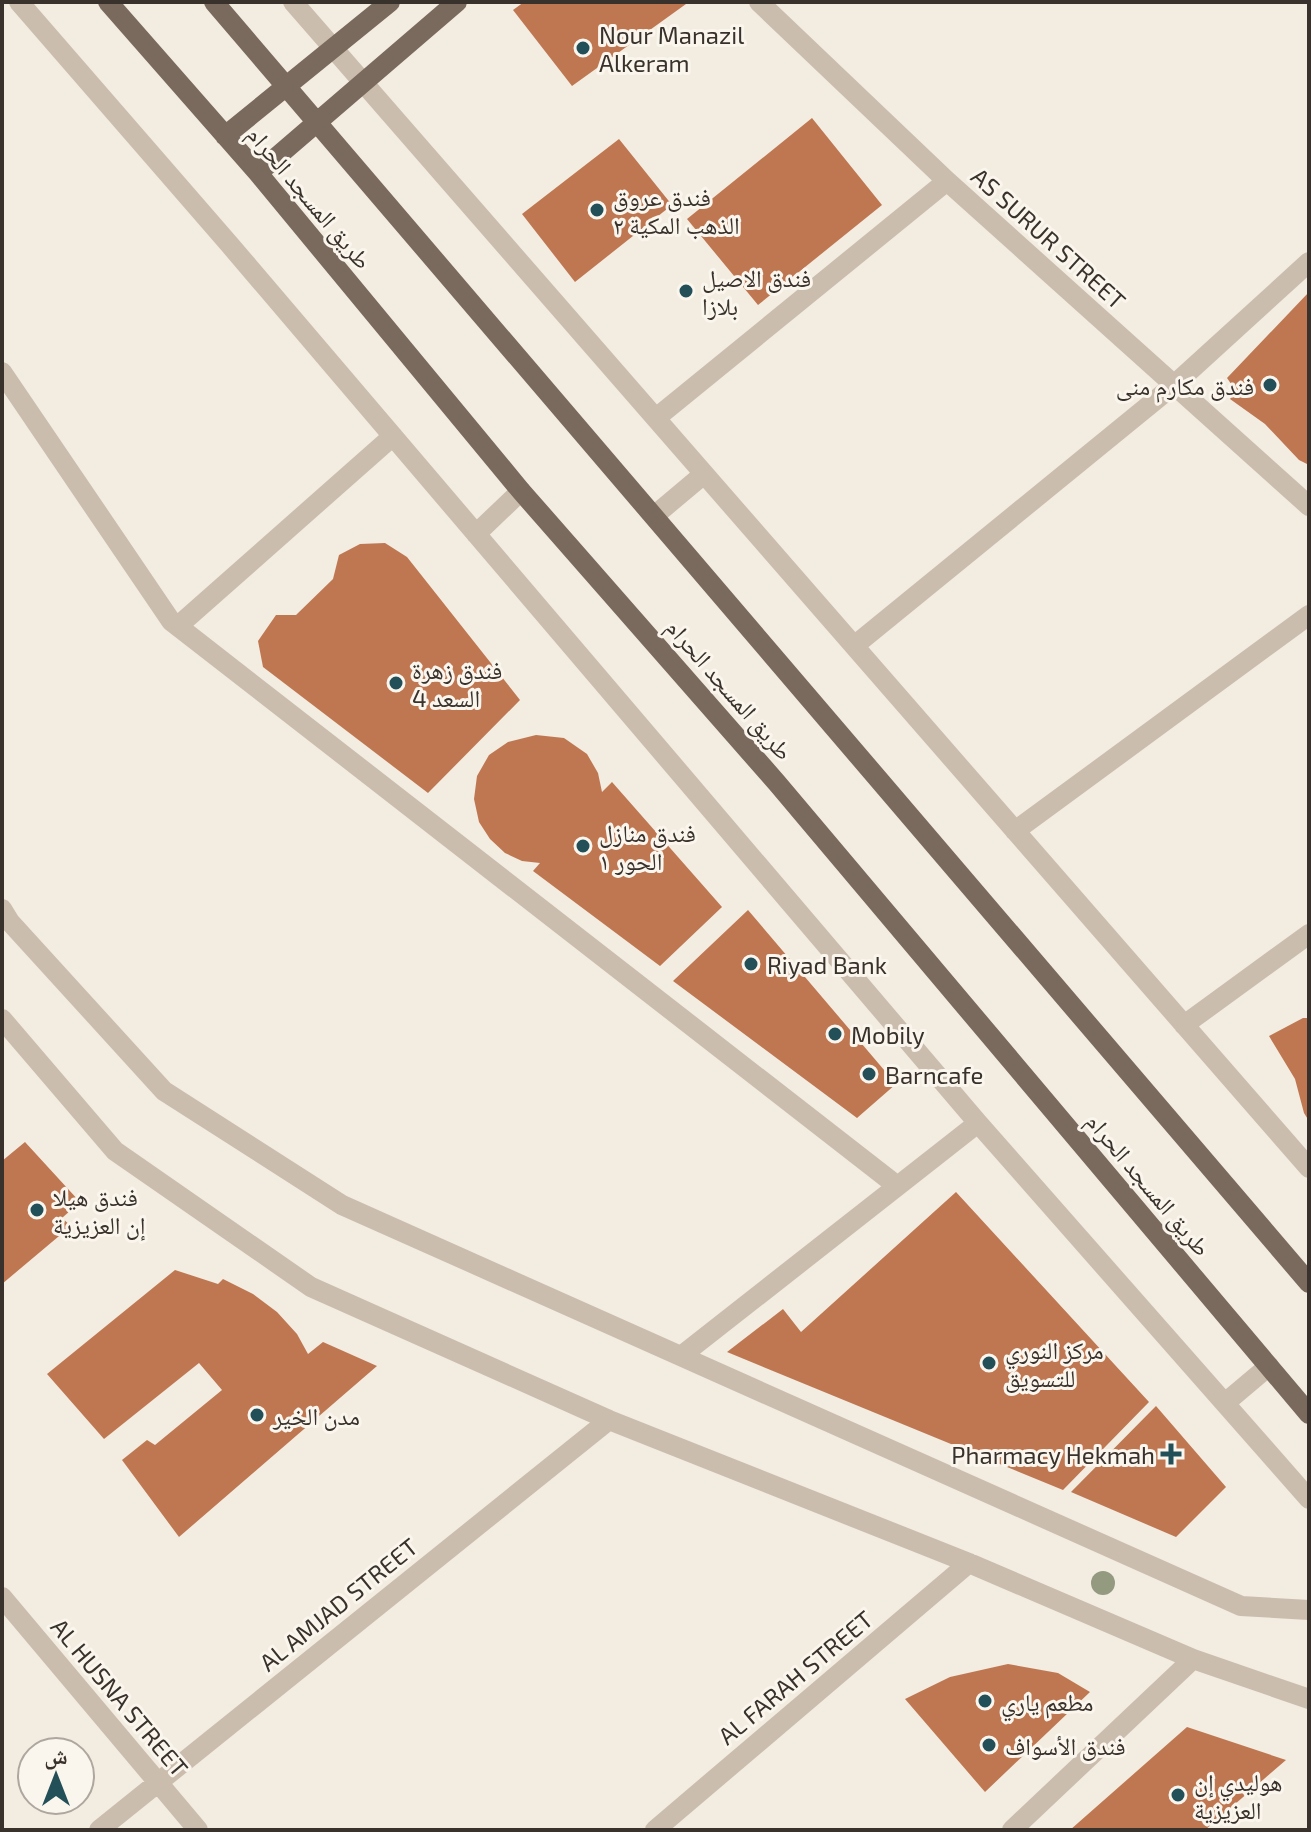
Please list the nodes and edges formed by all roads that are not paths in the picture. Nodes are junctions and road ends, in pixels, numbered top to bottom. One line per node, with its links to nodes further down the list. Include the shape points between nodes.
1 (19, 2): 19 (street)
2 (108, 2): 12 (main road, طريق المسجد الحرام)
3 (214, 2): 10 (main road)
4 (293, 2): 8 (street)
5 (390, 2): 8 (main road)
6 (457, 2): 9 (main road)
7 (759, 2): 14 (street, AS SURUR STREET)
8 (334, 48): 9 (street); 10 (main road)
9 (364, 84): 11 (main road); 18 (street)
10 (286, 88): 11 (main road); 12 (main road)
11 (318, 124): 13 (main road); 23 (main road)
12 (225, 136): 13 (main road, طريق المسجد الحرام)
13 (258, 173): 21 (main road, طريق المسجد الحرام)
14 (947, 181): 17 (street, AS SURUR STREET); 18 (street)
15 (1309, 262): 17 (street)
16 (2, 372): 26 (street)
17 (1174, 385): 22 (street, AS SURUR STREET); 27 (street)
18 (656, 418): 20 (street)
19 (393, 436): 24 (street); 26 (street)
20 (704, 474): 23 (street); 27 (street)
21 (521, 491): 24 (street); 38 (main road, طريق المسجد الحرام, via 777,783)
22 (1309, 506)
23 (654, 516): 36 (main road)
24 (476, 534): 33 (street)
25 (1309, 615): 28 (street)
26 (178, 626): 35 (street)
27 (854, 646): 28 (street)
28 (1015, 831): 32 (street)
29 (5, 919): 37 (street, via 164,1091 342,1205)
30 (1309, 934): 32 (street)
31 (2, 1019): 41 (street, via 115,1151 311,1287)
32 (1184, 1025): 34 (street)
33 (978, 1123): 35 (street); 39 (street)
34 (1309, 1168)
35 (896, 1185): 37 (street)
36 (1309, 1283)
37 (681, 1356): 45 (street, via 1241,1606)
38 (1269, 1366): 39 (street); 40 (main road, طريق المسجد الحرام)
39 (1225, 1403): 42 (street)
40 (1309, 1414)
41 (609, 1420): 43 (street); 48 (street, AL AMJAD STREET)
42 (1309, 1499)
43 (969, 1563): 46 (street); 51 (street, AL FARAH STREET)
44 (2, 1597): 48 (street, AL HUSNA STREET)
45 (1309, 1610)
46 (1193, 1659): 47 (street); 52 (street)
47 (1309, 1699)
48 (158, 1782): 49 (street, AL AMJAD STREET); 50 (street, AL HUSNA STREET)
49 (99, 1830)
50 (198, 1830)
51 (655, 1830)
52 (1012, 1830)

